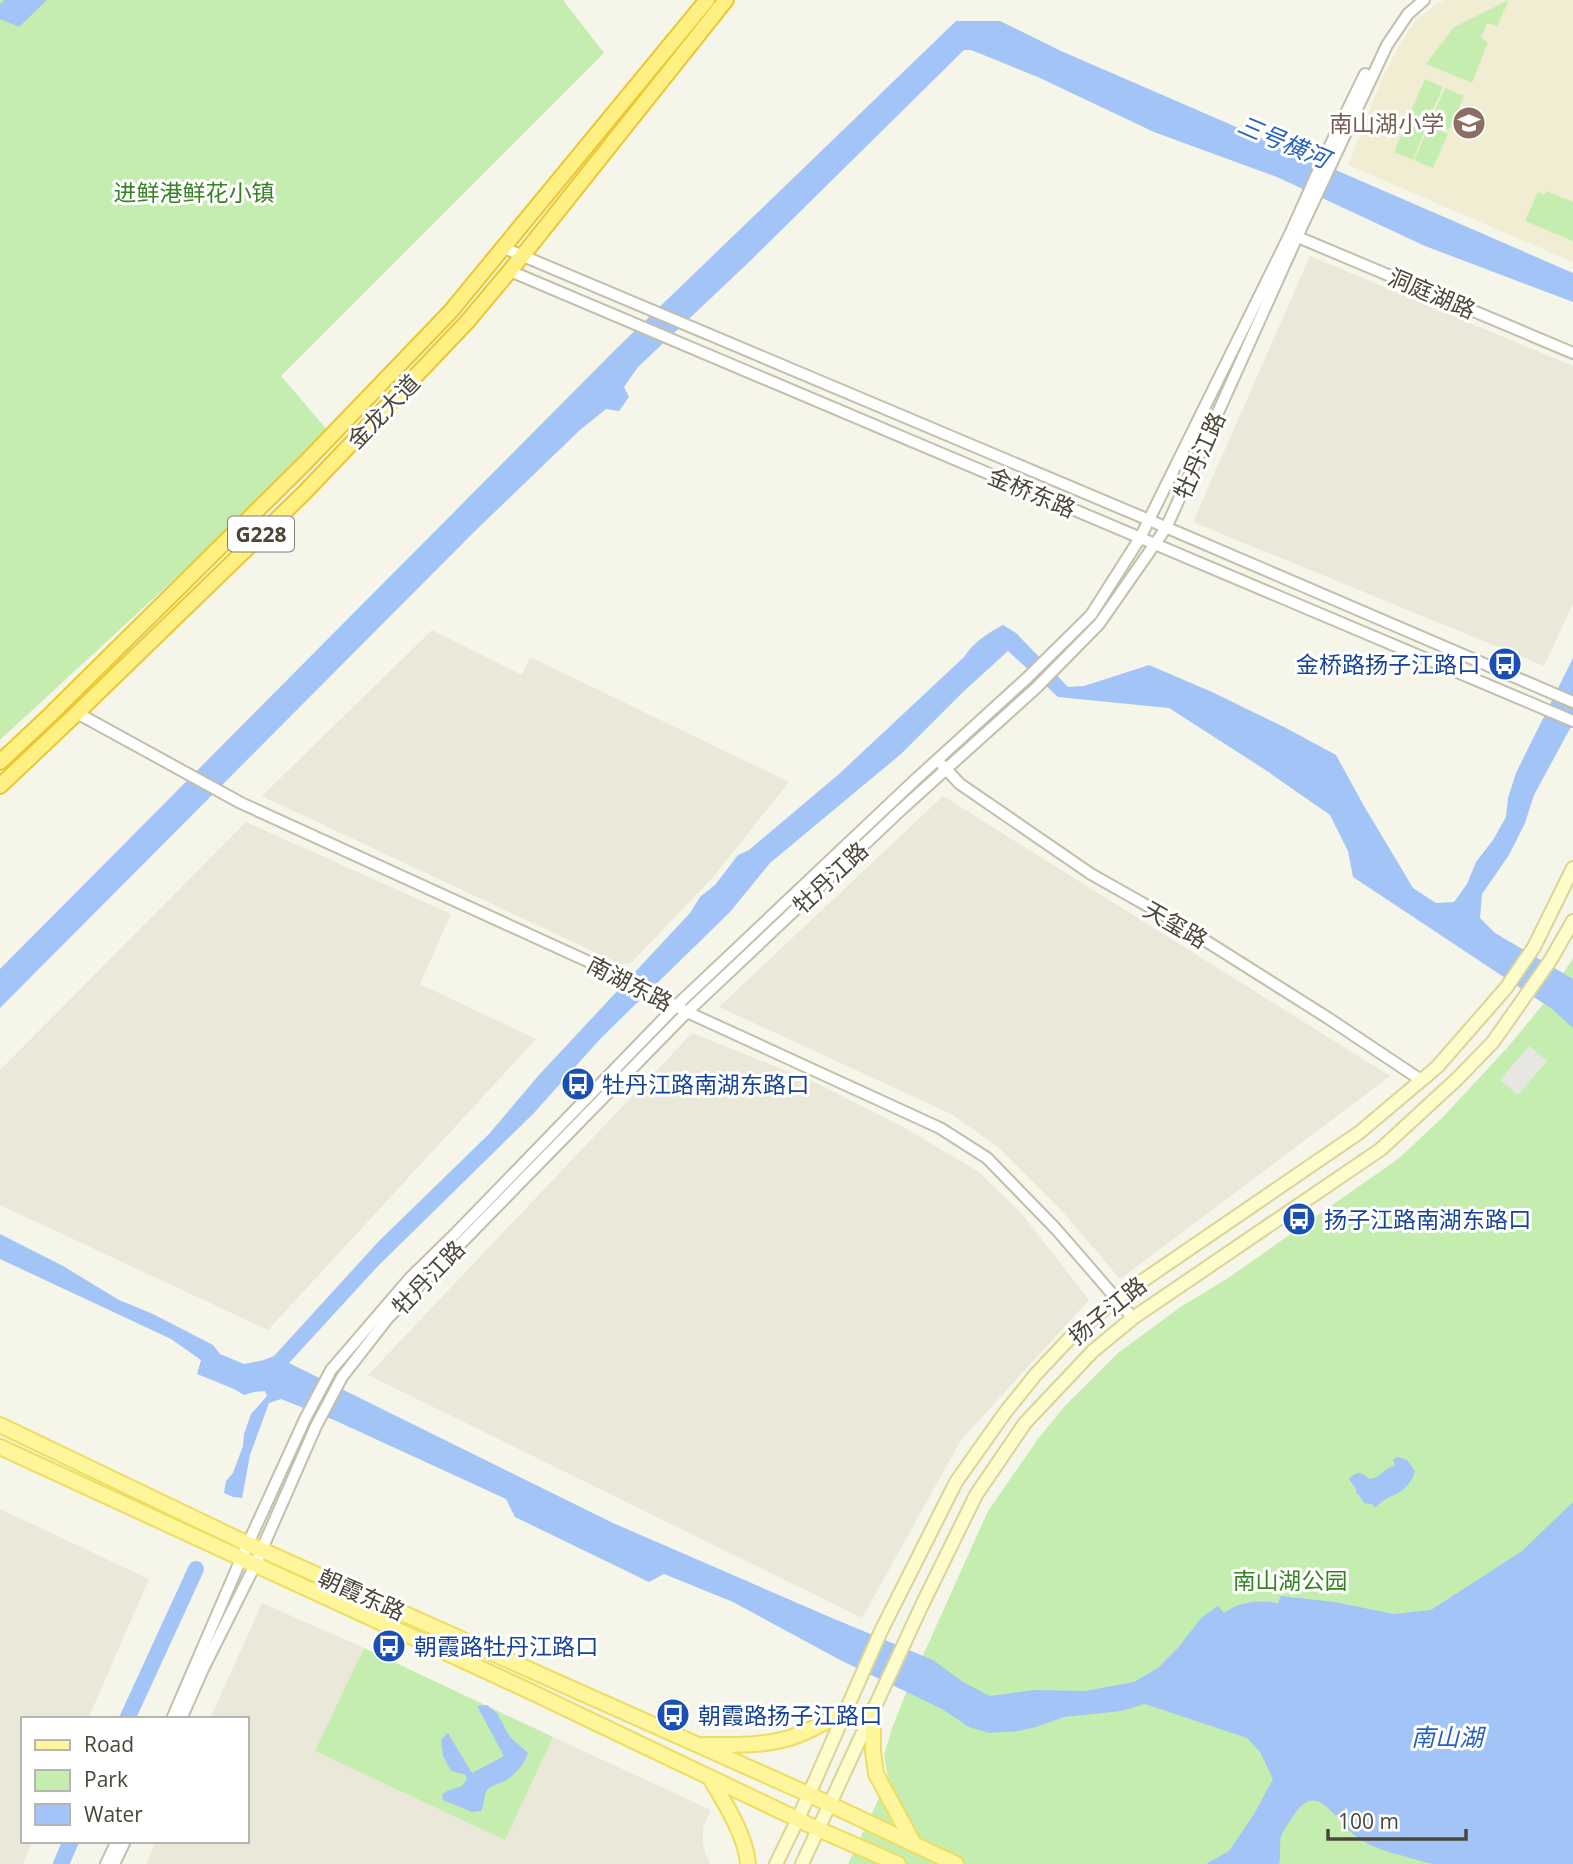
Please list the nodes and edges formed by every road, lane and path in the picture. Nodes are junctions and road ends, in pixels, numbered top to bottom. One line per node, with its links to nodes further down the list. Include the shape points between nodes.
1 (707, 0): 7 (highway, 金龙大道 / G228)
2 (726, 0): 8 (highway, 金龙大道 / G228)
3 (1413, 0): 5 (street, 牡丹江路, via 1380,45)
4 (1424, 0): 5 (street, 牡丹江路, via 1387,45)
5 (1328, 160): 6 (street, 牡丹江路)
6 (1294, 235): 11 (street, 洞庭湖路); 12 (street, 牡丹江路); 13 (street, 牡丹江路)
7 (504, 248): 8 (street, 金桥东路); 9 (highway, 金龙大道 / G228)
8 (523, 255): 10 (highway, 金龙大道 / G228); 12 (street, 金桥东路)
9 (492, 262): 10 (main road, 金桥东路); 20 (highway, 金龙大道 / G228, via 305,463)
10 (510, 271): 14 (street, 金桥东路); 17 (highway, 金龙大道 / G228, via 467,323 304,493)
11 (1573, 353)
12 (1149, 520): 13 (street, 金桥东路); 14 (street, 牡丹江路)
13 (1166, 528): 15 (street, 牡丹江路); 16 (street, 金桥东路)
14 (1140, 538): 15 (street, 金桥东路); 19 (street, 牡丹江路, via 1091,615)
15 (1154, 545): 18 (street, 金桥东路); 21 (street, 牡丹江路, via 1099,624)
16 (1573, 702)
17 (77, 713): 22 (highway, 金龙大道 / G228); 25 (street, 南湖东路, via 228,796)
18 (1573, 721)
19 (938, 759): 21 (street, 天玺路); 25 (street, 牡丹江路)
20 (0, 761)
21 (946, 770): 26 (street, 牡丹江路); 27 (street, 天玺路, via 960,785 1091,874 1176,922)
22 (0, 786)
23 (1573, 868): 27 (main road, 扬子江路, via 1534,947 1506,988)
24 (1573, 921): 29 (main road, 扬子江路, via 1493,1042 1381,1149)
25 (676, 1006): 26 (street, 南湖东路); 32 (street, 牡丹江路, via 410,1278 331,1370 305,1419)
26 (687, 1012): 28 (street, 南湖东路, via 940,1128 987,1158); 32 (street, 牡丹江路, via 388,1318 342,1377)
27 (1421, 1080): 28 (main road, 扬子江路, via 1360,1132)
28 (1116, 1299): 29 (street, 南湖东路); 34 (main road, 扬子江路, via 1036,1374 956,1482)
29 (1133, 1318): 35 (main road, 扬子江路, via 1093,1351 1025,1423 976,1495)
30 (0, 1425): 32 (main road, 朝霞东路)
31 (0, 1447): 33 (main road, 朝霞东路)
32 (255, 1546): 33 (street, 牡丹江路); 38 (main road, 朝霞东路)
33 (248, 1562): 36 (street, 牡丹江路); 37 (street, 牡丹江路); 39 (main road, 朝霞东路)
34 (846, 1710): 38 (main road, via 787,1739); 40 (main road, 扬子江路)
35 (873, 1710): 41 (main road, 扬子江路); 46 (main road, via 876,1774)
36 (173, 1717)
37 (182, 1717)
38 (699, 1745): 40 (main road, 朝霞东路)
39 (710, 1777): 42 (main road, 朝霞东路); 49 (main road, via 727,1806)
40 (808, 1794): 41 (main road, 朝霞东路); 42 (main road, 扬子江路)
41 (829, 1805): 43 (main road, 扬子江路); 46 (main road, 朝霞东路)
42 (798, 1819): 43 (main road, 朝霞东路); 50 (main road, 扬子江路)
43 (818, 1829): 51 (main road, 扬子江路); 52 (main road, 朝霞东路)
44 (116, 1843): 47 (street)
45 (124, 1843): 48 (street)
46 (915, 1845): 53 (main road, 朝霞东路)
47 (106, 1864)
48 (114, 1864)
49 (748, 1864)
50 (776, 1864)
51 (802, 1864)
52 (898, 1864)
53 (956, 1864)

